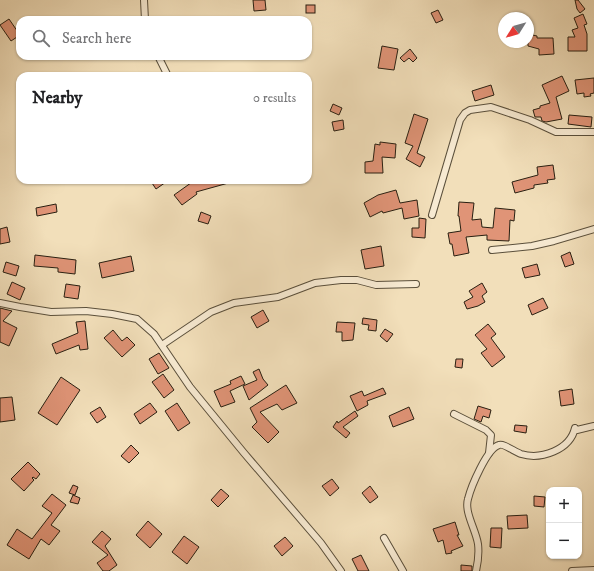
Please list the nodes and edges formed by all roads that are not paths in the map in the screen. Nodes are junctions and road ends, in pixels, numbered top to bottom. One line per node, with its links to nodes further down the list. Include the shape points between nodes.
1 (144, 0): 2 (street)
2 (145, 16)
3 (160, 60): 4 (street)
4 (166, 72)
5 (594, 132): 6 (street, via 556,132 491,107 470,110 460,120)
6 (432, 214)
7 (594, 229): 8 (street, via 532,246)
8 (492, 250)
9 (416, 284): 11 (street, via 376,285 357,280 315,283 278,297 234,303 211,312)
10 (0, 303): 11 (street, via 51,312 86,311 137,319)
11 (162, 345): 17 (street, via 190,387 321,543)
12 (454, 414): 14 (street, via 491,435)
13 (594, 426): 14 (street, via 577,430 576,428 569,442 543,455 522,454 503,444)
14 (489, 453): 19 (street, via 467,501 478,544)
15 (384, 538): 18 (street)
16 (594, 570): 20 (street)
17 (341, 571)
18 (403, 571)
19 (476, 571)
20 (572, 571)

